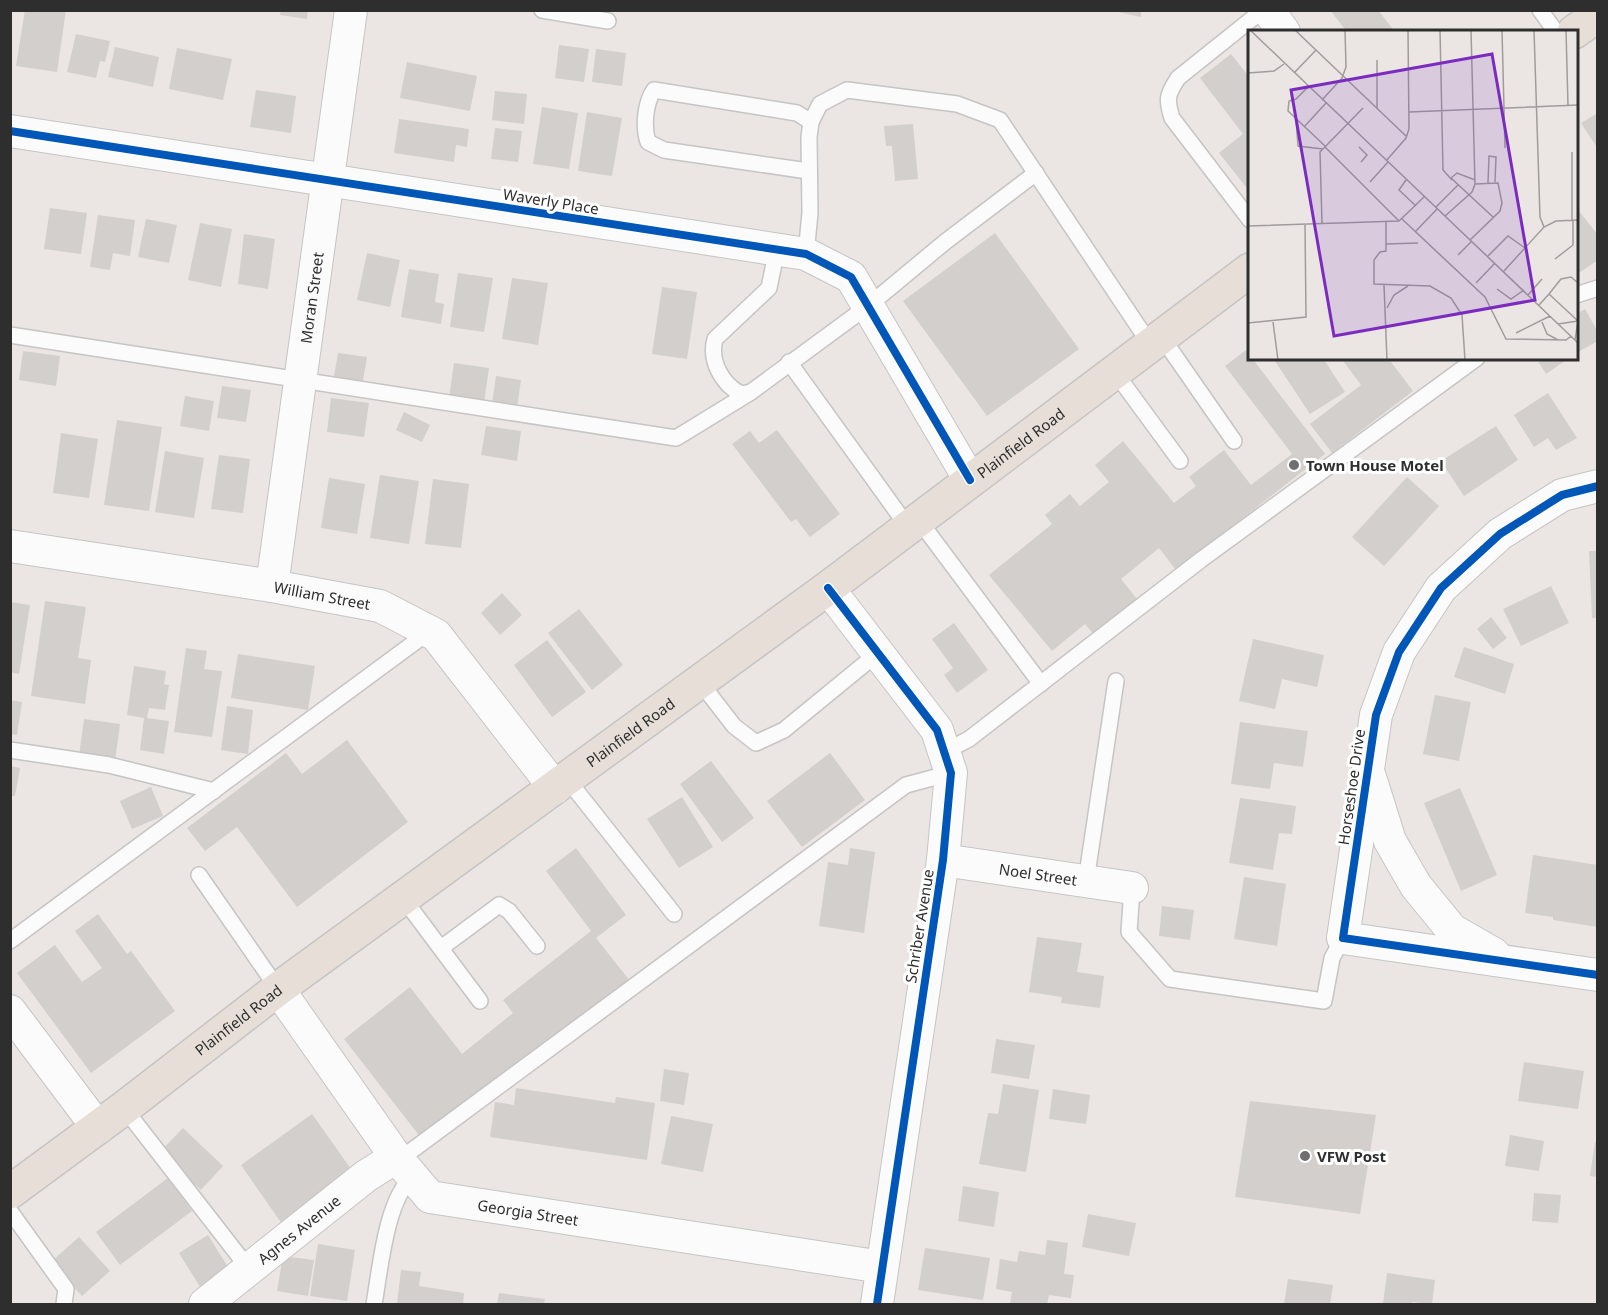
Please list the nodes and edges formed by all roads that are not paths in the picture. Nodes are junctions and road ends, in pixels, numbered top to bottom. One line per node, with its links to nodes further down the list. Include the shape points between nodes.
1 (351, 10): 14 (street, Moran Street)
2 (542, 10): 6 (lane)
3 (1266, 10): 7 (street); 15 (lane, via 1178,78 1169,91 1167,103 1172,117)
4 (1540, 10): 8 (lane)
5 (1598, 15): 9 (main road)
6 (608, 21)
7 (1282, 30)
8 (1555, 30)
9 (1577, 30)
10 (811, 122): 12 (lane); 12 (lane, via 797,113 654,90 649,97 645,131 648,142 664,150); 13 (lane, via 820,104 848,90 957,104 1000,120)
11 (10, 131): 14 (street, Waverly Place)
12 (808, 171): 16 (lane, via 810,213)
13 (1036, 173): 20 (lane); 22 (lane)
14 (328, 180): 16 (street, Waverly Place); 26 (street, Moran Street)
15 (1248, 217)
16 (792, 252): 20 (street, Waverly Place, via 851,278); 27 (lane, via 770,288 715,339 711,351 714,365 734,390 741,394)
17 (1248, 271): 22 (main road, Plainfield Road)
18 (1598, 288): 19 (lane)
19 (1578, 294)
20 (868, 306): 24 (lane); 30 (street, Waverly Place)
21 (10, 335): 26 (lane)
22 (1156, 340): 25 (main road, Plainfield Road); 28 (lane)
23 (1474, 360): 40 (lane, via 1202,559)
24 (789, 362): 27 (lane); 32 (lane)
25 (1114, 371): 29 (lane); 30 (main road, Plainfield Road)
26 (301, 381): 27 (lane, via 676,438); 34 (street, Moran Street)
27 (751, 392)
28 (1234, 441)
29 (1179, 461)
30 (970, 480): 32 (main road, Plainfield Road)
31 (1598, 486): 43 (street, Horseshoe Drive, via 1562,495 1500,534 1441,588 1399,652 1376,715)
32 (913, 523): 35 (main road, Plainfield Road); 40 (lane)
33 (10, 546): 34 (street, William Street)
34 (272, 586): 36 (street, William Street, via 380,606)
35 (828, 588): 37 (street, Schriber Avenue); 39 (main road, Plainfield Road)
36 (430, 632): 44 (street, William Street); 45 (lane)
37 (878, 653): 39 (lane, via 784,730 756,743 734,726); 42 (street, Schriber Avenue, via 937,730)
38 (1116, 681): 48 (lane)
39 (699, 682): 44 (main road, Plainfield Road)
40 (1041, 684): 42 (lane, via 969,739)
41 (10, 750): 45 (lane, via 109,765)
42 (947, 762): 46 (street, Schriber Avenue); 63 (lane, via 906,785)
43 (1367, 770): 52 (street, Horseshoe Drive); 56 (street, Horseshoe Drive, via 1390,841 1416,886 1452,930)
44 (561, 784): 50 (main road, Plainfield Road); 51 (lane)
45 (214, 791): 53 (lane)
46 (943, 860): 48 (street, Noel Street); 66 (street, Schriber Avenue)
47 (199, 874): 58 (lane)
48 (1086, 881): 49 (street, Noel Street)
49 (1132, 888): 52 (lane, via 1129,932 1170,979 1324,1001 1332,958)
50 (403, 898): 55 (lane); 58 (main road, Plainfield Road)
51 (674, 914)
52 (1342, 938): 56 (street, Horseshoe Drive)
53 (10, 941)
54 (537, 946): 55 (lane, via 509,910 499,905)
55 (441, 948): 59 (lane)
56 (1508, 961): 57 (street, Horseshoe Drive)
57 (1598, 975)
58 (278, 988): 61 (main road, Plainfield Road); 63 (street, Georgia Street)
59 (480, 1000)
60 (10, 1011): 62 (street)
61 (124, 1108): 62 (main road, Plainfield Road); 67 (lane)
62 (98, 1128): 64 (main road, Plainfield Road)
63 (403, 1165): 66 (street, Georgia Street, via 430,1197); 67 (street, Agnes Avenue, via 366,1176); 70 (lane, via 405,1183 386,1236)
64 (10, 1192)
65 (10, 1211): 68 (lane, via 66,1289)
66 (882, 1267): 71 (street, Schriber Avenue)
67 (249, 1269): 69 (street, Agnes Avenue)
68 (64, 1305)
69 (205, 1305)
70 (374, 1305)
71 (877, 1305)

